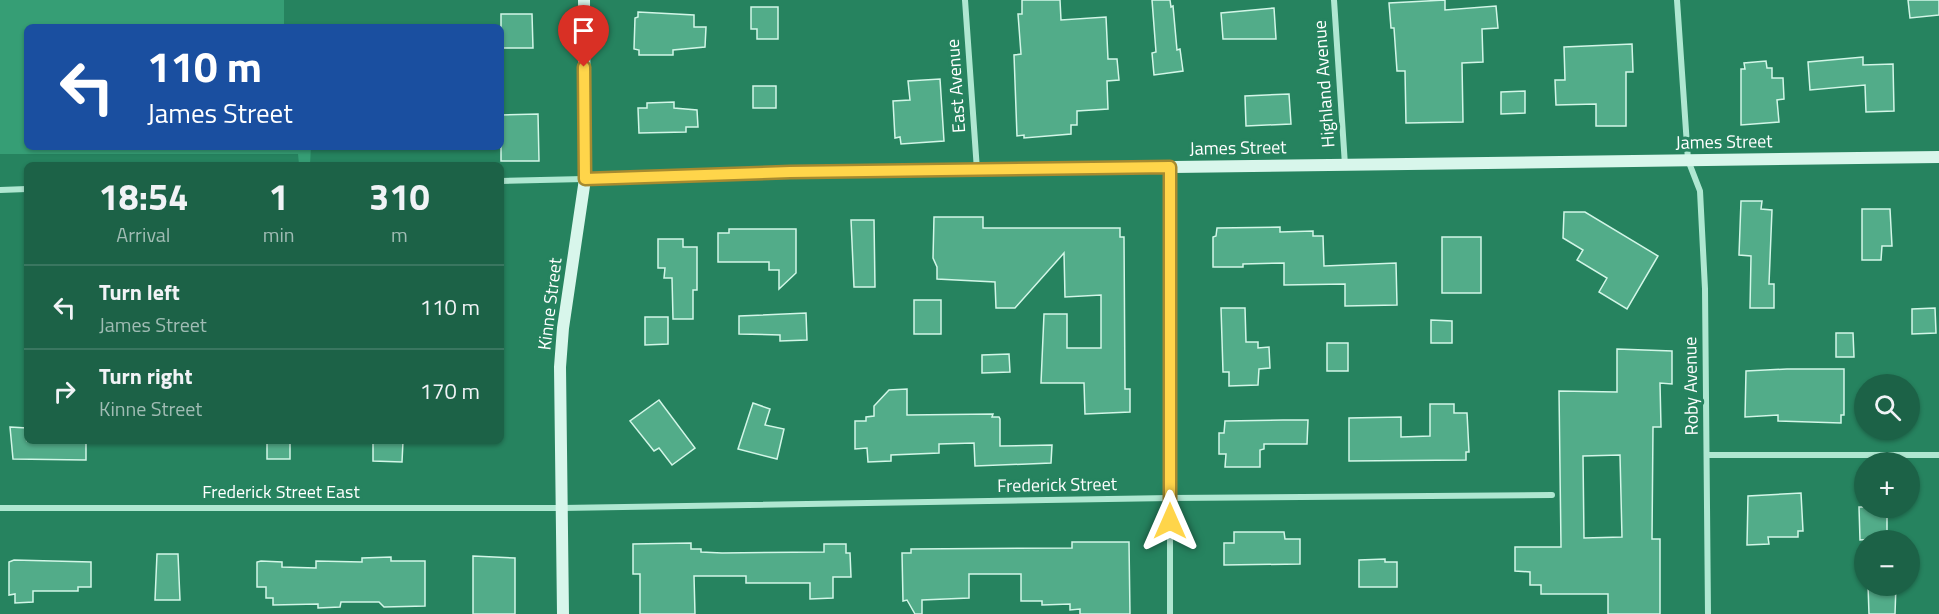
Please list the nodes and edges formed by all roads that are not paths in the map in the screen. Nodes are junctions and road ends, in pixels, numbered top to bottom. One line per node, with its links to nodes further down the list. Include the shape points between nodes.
1 (584, 0): 10 (street, Kinne Street)
2 (965, 0): 9 (street, East Avenue)
3 (1334, 0): 7 (street, Highland Avenue)
4 (1677, 0): 6 (street, Roby Avenue)
5 (1939, 157): 6 (street, James Street)
6 (1688, 160): 7 (street, James Street); 14 (street, Roby Avenue, via 1700,190)
7 (1345, 165): 8 (street, James Street)
8 (1170, 167): 9 (street, James Street); 17 (street)
9 (977, 170): 10 (street, James Street)
10 (585, 179): 11 (street, James Street); 19 (street, Kinne Street, via 560,367)
11 (504, 181)
12 (24, 189): 13 (street)
13 (0, 190)
14 (1707, 455): 15 (street); 22 (street, Roby Avenue)
15 (1939, 455)
16 (1552, 495): 17 (street, Frederick Street)
17 (1170, 498): 19 (street, Frederick Street); 21 (street)
18 (0, 508): 19 (street, Frederick Street East)
19 (562, 508): 20 (street, Kinne Street)
20 (563, 614)
21 (1170, 614)
22 (1708, 614)

